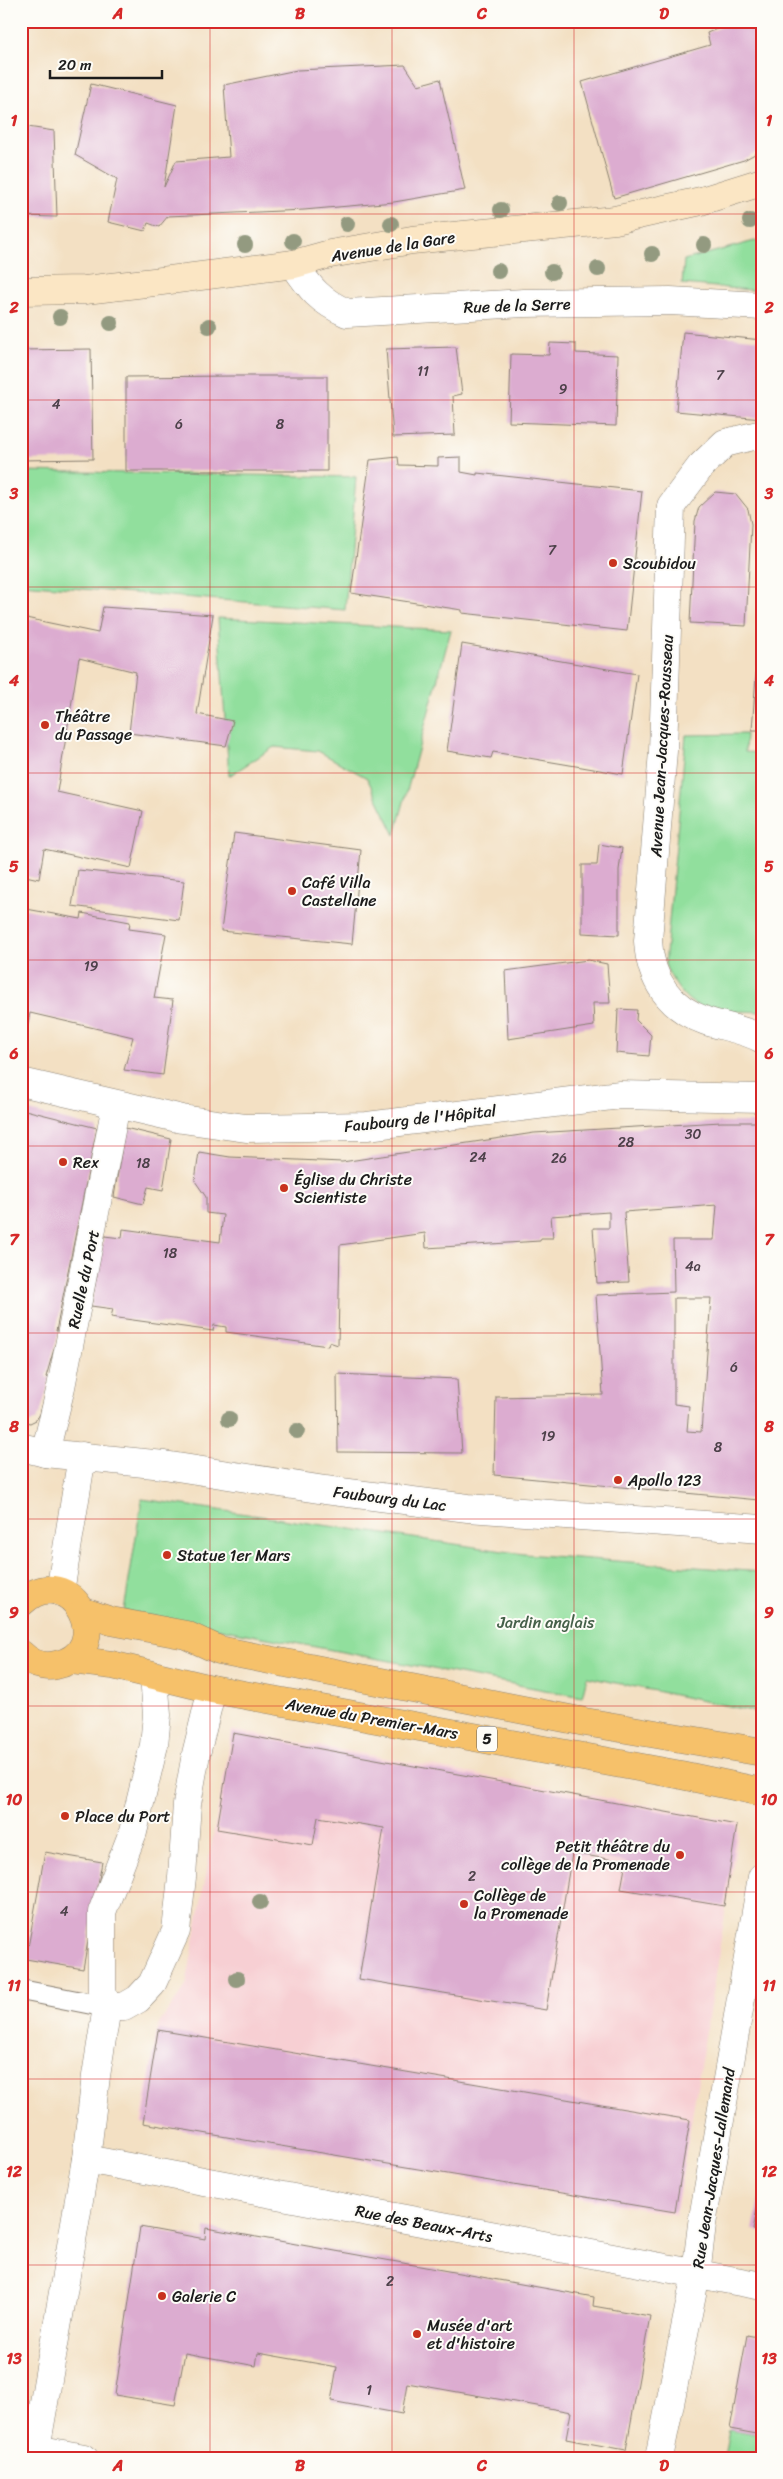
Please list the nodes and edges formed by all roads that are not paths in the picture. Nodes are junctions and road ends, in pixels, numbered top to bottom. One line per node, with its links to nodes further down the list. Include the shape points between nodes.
1 (762, 182): 2 (main road, Avenue de la Gare, via 701,201 615,220 412,240 330,254)
2 (294, 264): 3 (main road, Avenue de la Gare, via 85,290); 4 (street, Rue de la Serre, via 310,288 328,305 347,313 524,303 670,301)
3 (21, 291)
4 (762, 306)
5 (762, 434): 6 (street, Avenue Jean-Jacques-Rousseau, via 726,443 701,466 672,506 663,751 648,941 654,977 680,1008 704,1020)
6 (762, 1039)
7 (21, 1082): 9 (street, Faubourg de l'Hôpital)
8 (762, 1098): 9 (street, Faubourg de l'Hôpital, via 620,1096 367,1126 246,1128)
9 (116, 1105): 10 (street, Ruelle du Port, via 63,1377)
10 (33, 1450): 11 (street, Faubourg du Lac)
11 (82, 1456): 12 (street, Faubourg du Lac, via 164,1464 325,1490 468,1508); 13 (street)
12 (762, 1529)
13 (60, 1592): 14 (main road, via 38,1592); 15 (main road, via 70,1597)
14 (21, 1603)
15 (84, 1612): 17 (main road, via 87,1623 84,1644); 20 (main road, 5, via 186,1635 219,1650 585,1722)
16 (21, 1654): 17 (main road, via 31,1662 46,1666)
17 (71, 1660): 18 (main road, Avenue du Premier-Mars)
18 (154, 1676): 19 (main road, Avenue du Premier-Mars); 24 (street, via 157,1715 150,1763 133,1832 102,1912 102,1991)
19 (212, 1689): 21 (main road, Avenue du Premier-Mars / 5); 24 (street, via 187,1804 176,1931 152,1984 138,1999 124,2007)
20 (762, 1752)
21 (762, 1792)
22 (762, 1877): 26 (street, Rue Jean-Jacques-Lallemand)
23 (21, 1990): 24 (lane)
24 (106, 2007): 25 (street)
25 (86, 2159): 26 (street, Rue des Beaux-Arts); 28 (street, via 36,2449)
26 (696, 2274): 27 (street, Rue des Beaux-Arts); 29 (street, Rue Jean-Jacques-Lallemand)
27 (762, 2286)
28 (84, 2458)
29 (659, 2458)

